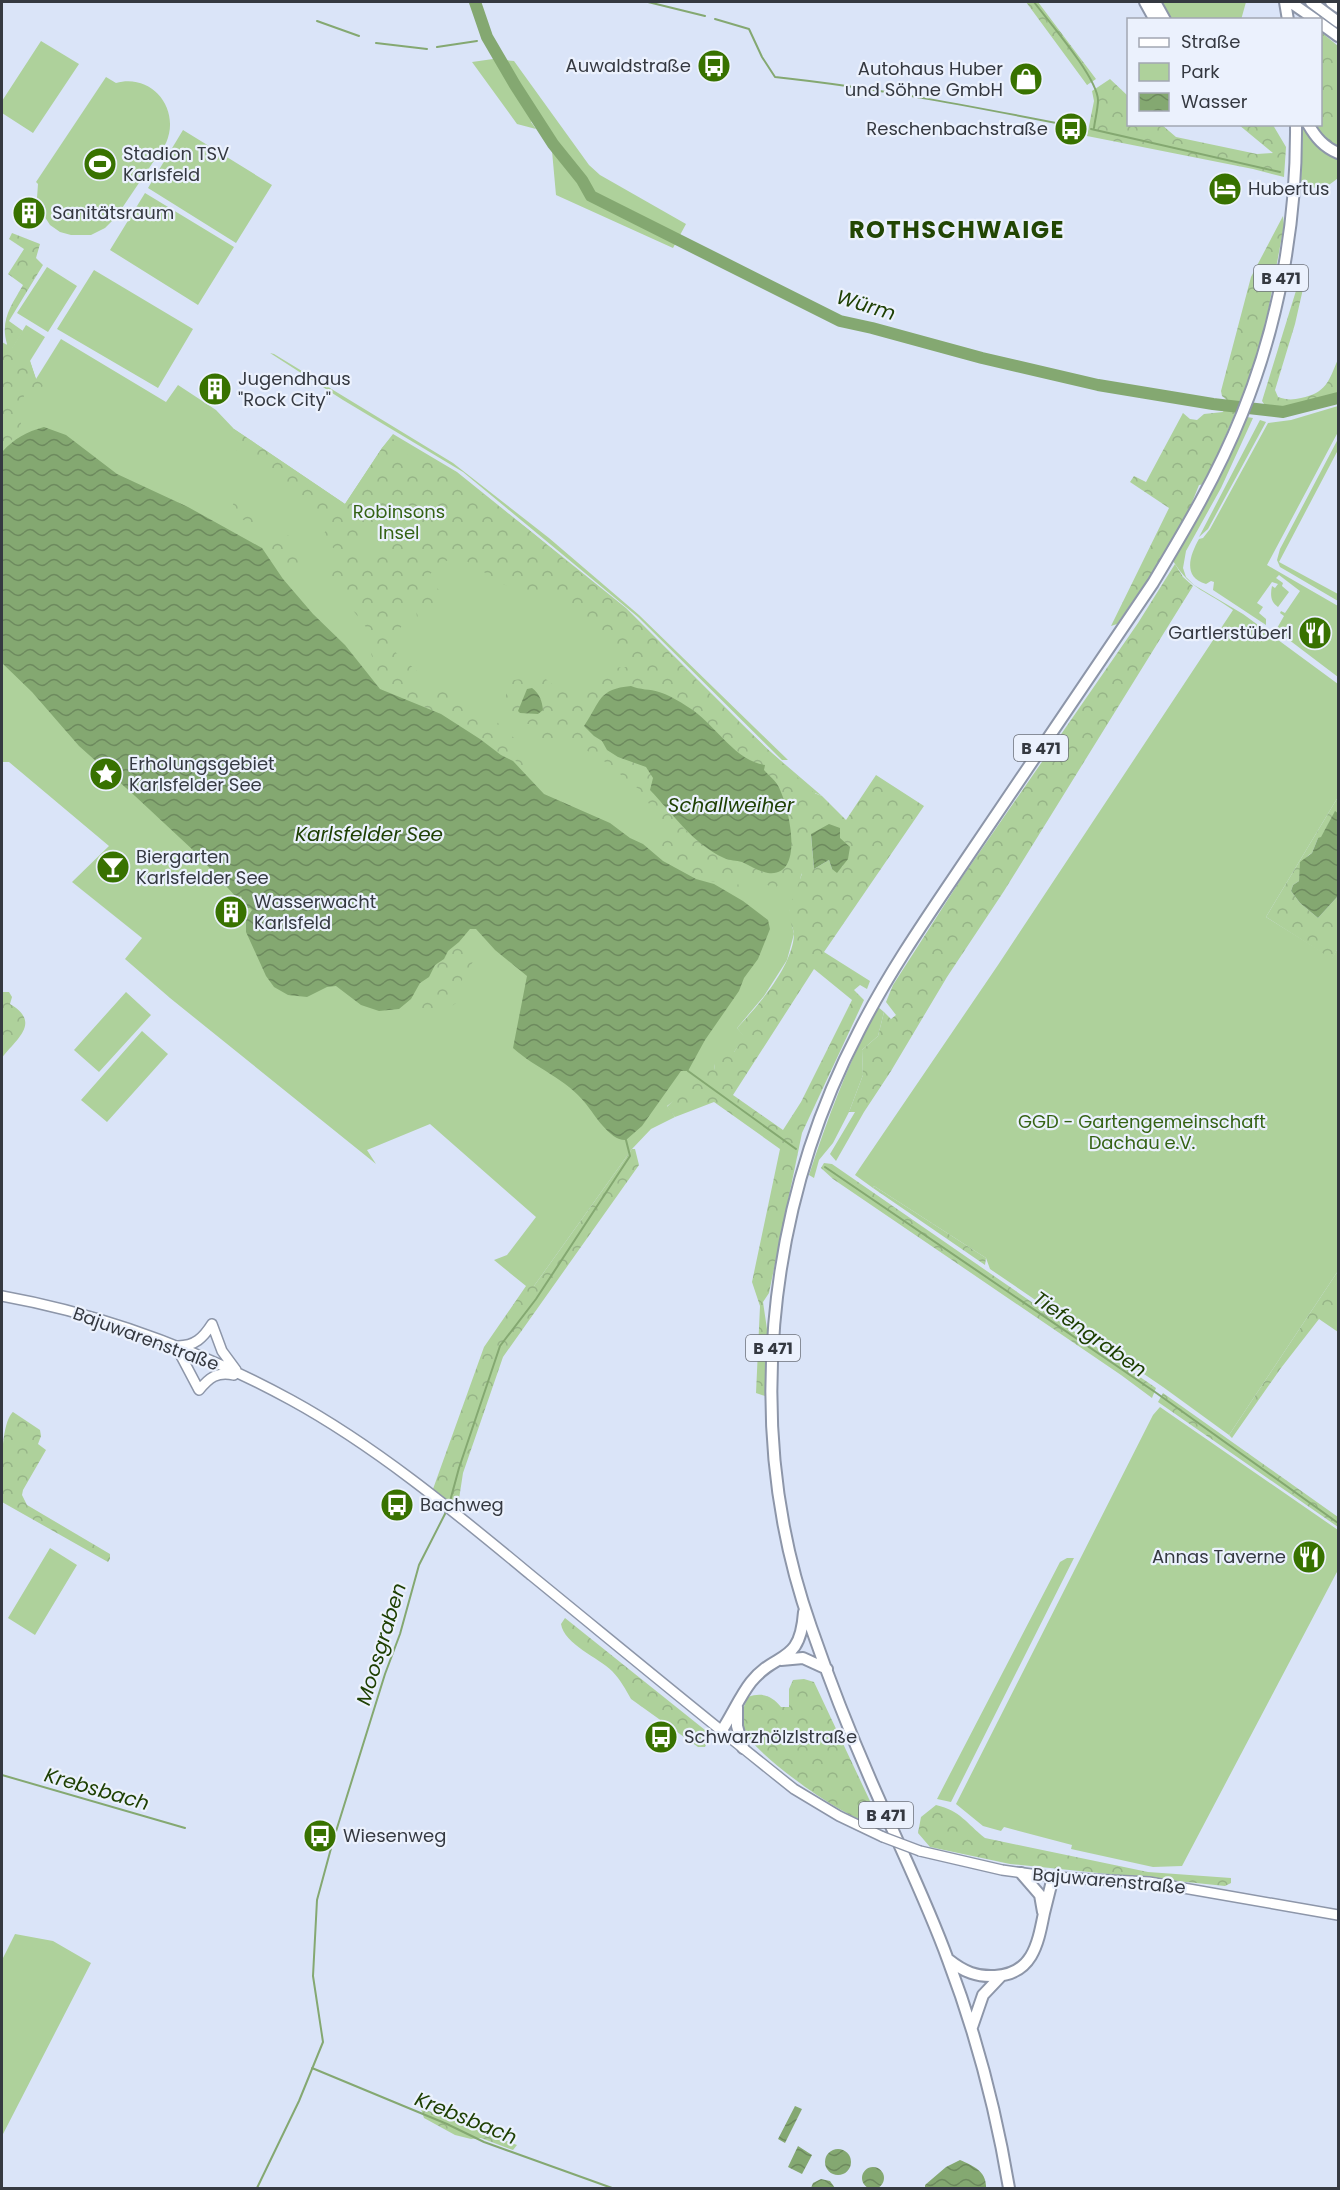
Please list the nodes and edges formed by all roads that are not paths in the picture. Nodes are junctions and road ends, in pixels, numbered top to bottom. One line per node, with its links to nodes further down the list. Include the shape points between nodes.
1 (1145, 2): 9 (highway)
2 (1155, 2): 10 (highway)
3 (1285, 2): 8 (highway)
4 (1290, 2): 11 (highway)
5 (1311, 2): 12 (highway)
6 (1331, 2): 7 (highway)
7 (1338, 7)
8 (1287, 17)
9 (1154, 18)
10 (1164, 18)
11 (1313, 18)
12 (1338, 22)
13 (1322, 24): 14 (highway)
14 (1338, 36)
15 (1294, 126): 21 (highway, B 471, via 1292,207 1274,312 1243,411 1205,494 1153,583 901,958 858,1032 808,1153 784,1249 772,1354 777,1481)
16 (1309, 126): 17 (highway, via 1317,139)
17 (1338, 153)
18 (2, 1296): 19 (main road, Bajuwarenstraße, via 50,1305)
19 (173, 1346): 20 (main road, Bajuwarenstraße); 20 (main road, via 199,1390 218,1373); 20 (main road, via 189,1346 212,1324 222,1351)
20 (245, 1377): 25 (main road, Bajuwarenstraße, via 292,1400 365,1446)
21 (804, 1606): 22 (highway, via 799,1641); 23 (highway, B 471)
22 (781, 1660): 23 (highway, via 803,1658); 24 (highway, via 751,1683)
23 (827, 1669): 31 (highway, B 471, via 876,1794)
24 (737, 1706): 25 (highway); 26 (highway)
25 (722, 1730): 26 (main road, Bajuwarenstraße)
26 (743, 1748): 27 (main road, Bajuwarenstraße, bridge, via 794,1789 883,1837 920,1851)
27 (1021, 1873): 28 (main road, Bajuwarenstraße); 29 (highway, via 1040,1895)
28 (1053, 1877): 29 (highway); 30 (main road, Bajuwarenstraße, via 1149,1882)
29 (1044, 1915): 32 (highway, via 1040,1940 1030,1959)
30 (1338, 1915)
31 (949, 1960): 32 (highway, via 968,1973); 33 (highway, B 471)
32 (1001, 1976): 33 (highway, via 983,1995)
33 (972, 2028): 34 (highway, B 471, via 993,2103)
34 (1009, 2188)

